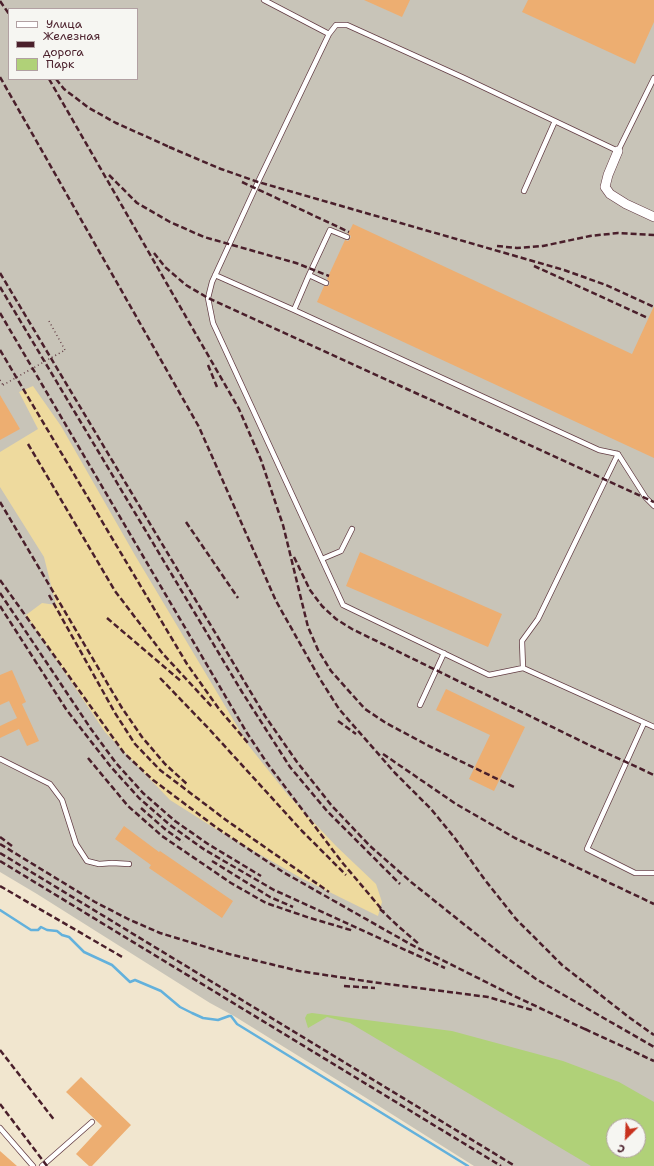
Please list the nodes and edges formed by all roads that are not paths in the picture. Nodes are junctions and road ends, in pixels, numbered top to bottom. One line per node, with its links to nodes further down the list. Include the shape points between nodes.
1 (264, 0): 2 (lane)
2 (329, 34): 4 (lane, via 336,25 347,25); 9 (lane)
3 (654, 78): 5 (lane)
4 (555, 122): 5 (lane); 6 (lane)
5 (618, 152): 7 (street, via 605,187 610,194)
6 (524, 191)
7 (654, 218)
8 (347, 237): 10 (lane, via 330,230)
9 (215, 275): 12 (lane); 16 (lane, via 208,298 213,323)
10 (309, 275): 11 (lane); 12 (lane)
11 (326, 283)
12 (294, 310): 13 (lane, via 600,450)
13 (618, 454): 14 (lane, via 646,498); 18 (lane, via 538,619 522,641)
14 (654, 506)
15 (352, 529): 16 (lane, via 341,551)
16 (322, 559): 17 (lane, via 343,605)
17 (444, 653): 18 (lane, via 489,675); 19 (lane)
18 (523, 668): 20 (lane)
19 (420, 705)
20 (644, 723): 21 (lane); 24 (lane, via 587,849 636,873)
21 (654, 727)
22 (0, 759): 23 (lane, via 50,784 62,800 76,844 88,861 99,864)
23 (129, 864)
24 (654, 873)
25 (92, 1122): 28 (lane)
26 (0, 1128): 27 (lane)
27 (33, 1166)
28 (42, 1166)

